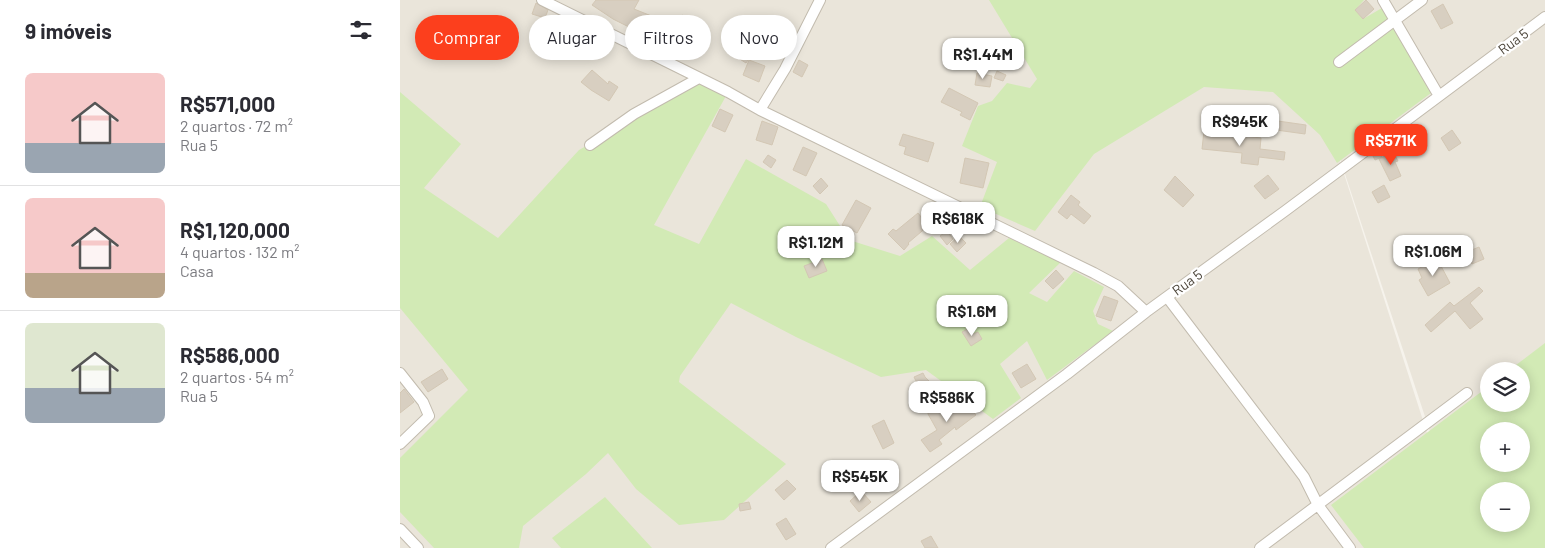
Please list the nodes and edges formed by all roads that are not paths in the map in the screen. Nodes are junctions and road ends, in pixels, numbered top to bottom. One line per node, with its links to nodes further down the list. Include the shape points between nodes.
1 (542, 0): 8 (street)
2 (820, 0): 10 (street)
3 (1383, 0): 6 (street)
4 (1422, 0): 6 (street)
5 (1545, 17): 9 (street, Rua 5)
6 (1396, 20): 7 (street); 9 (street)
7 (1339, 62)
8 (700, 78): 10 (street); 11 (street, via 634,114)
9 (1438, 96): 12 (street, Rua 5)
10 (760, 110): 13 (street, via 1094,273 1118,286)
11 (590, 145)
12 (1167, 297): 13 (street, Rua 5); 17 (street, via 1304,477)
13 (1146, 312): 20 (street, Rua 5)
14 (400, 373): 16 (street, via 423,402 429,416)
15 (1467, 393): 17 (street)
16 (400, 444)
17 (1318, 505): 21 (street); 22 (street)
18 (400, 529): 19 (street)
19 (418, 548)
20 (830, 548)
21 (1260, 548)
22 (1350, 548)

